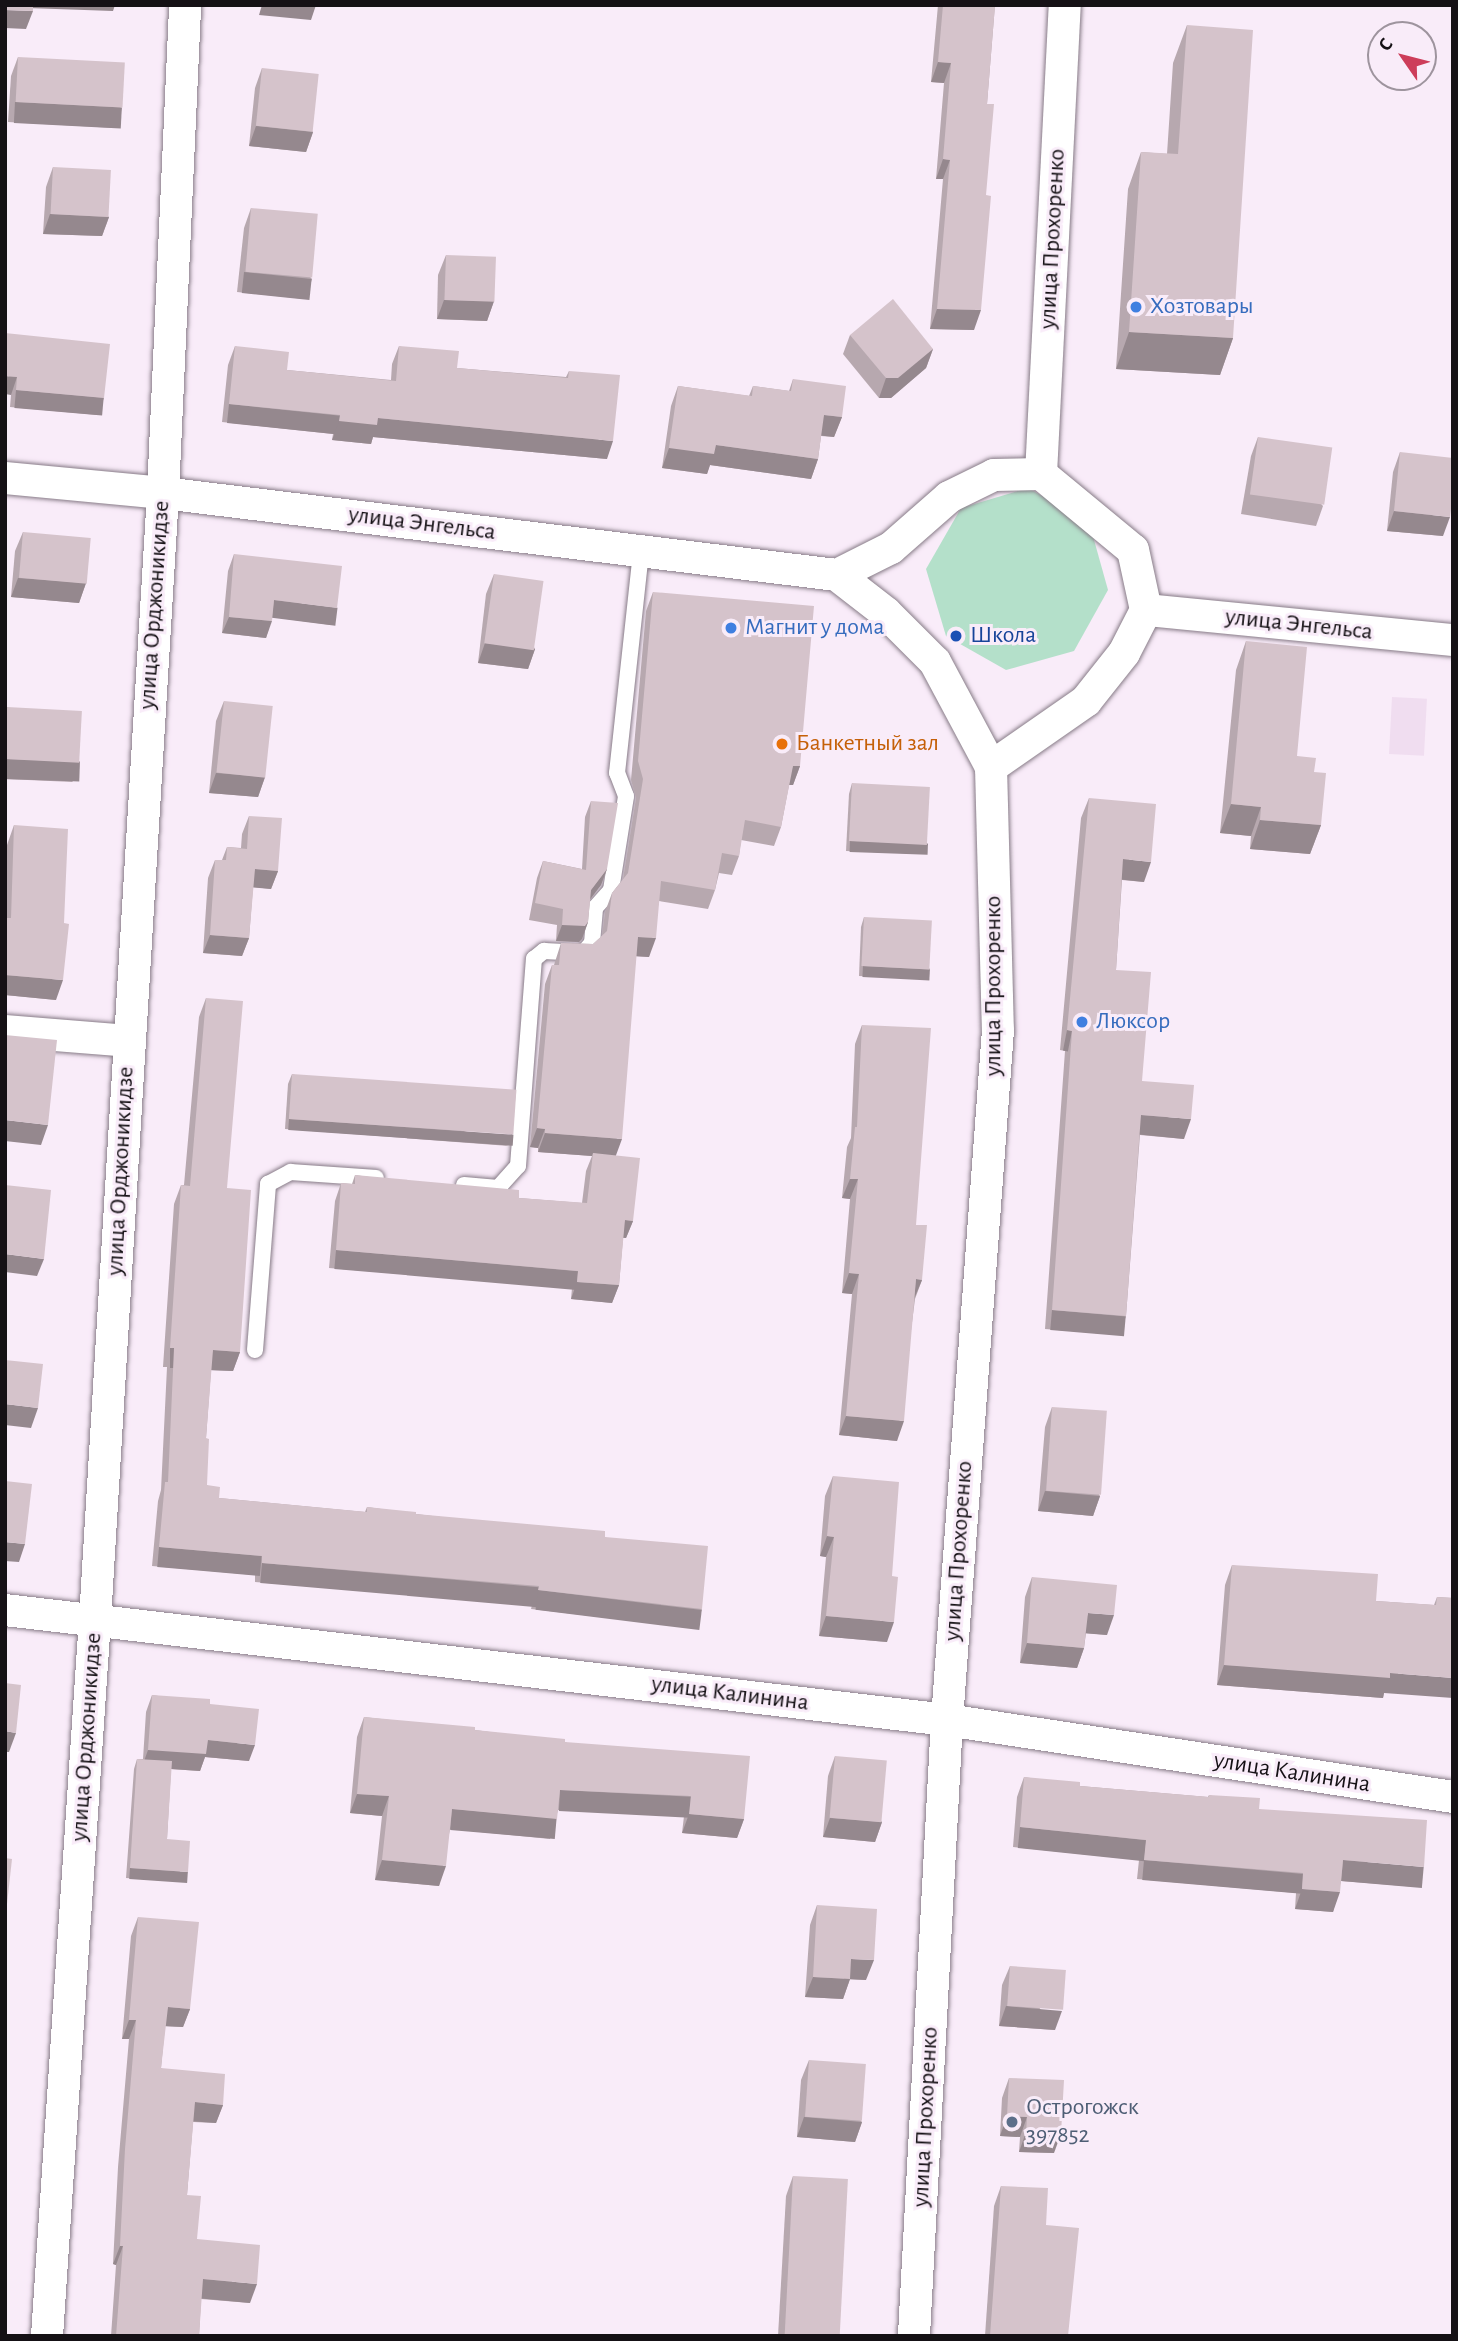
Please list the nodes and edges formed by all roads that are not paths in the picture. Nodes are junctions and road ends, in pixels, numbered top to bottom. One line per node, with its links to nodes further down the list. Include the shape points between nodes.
1 (185, 5): 5 (street, улица Орджоникидзе)
2 (1066, 5): 3 (street, улица Прохоренко)
3 (1041, 474): 7 (street, via 994,475 971,486 949,497 891,548); 8 (street, via 1133,550)
4 (5, 478): 5 (street, улица Энгельса)
5 (163, 493): 6 (street, улица Энгельса); 12 (street, улица Орджоникидзе)
6 (641, 551): 7 (street, улица Энгельса); 14 (lane, via 617,774 626,796 611,890 595,908 592,943 583,953 544,951 534,959 518,1166 499,1188)
7 (837, 575): 10 (street, улица Прохоренко, via 886,613 935,662)
8 (1146, 610): 9 (street, улица Энгельса); 10 (street, via 1124,653 1086,701)
9 (1453, 640)
10 (991, 767): 18 (street, улица Прохоренко, via 998,1030)
11 (5, 1031): 12 (street)
12 (128, 1041): 17 (street, улица Орджоникидзе)
13 (388, 1179): 15 (lane, via 291,1172 268,1184)
14 (443, 1184)
15 (255, 1350)
16 (5, 1610): 17 (street, улица Калинина)
17 (95, 1619): 18 (street, улица Калинина); 20 (street, улица Орджоникидзе)
18 (947, 1720): 19 (street, улица Калинина); 21 (street, улица Прохоренко)
19 (1453, 1797)
20 (47, 2336)
21 (914, 2336)

